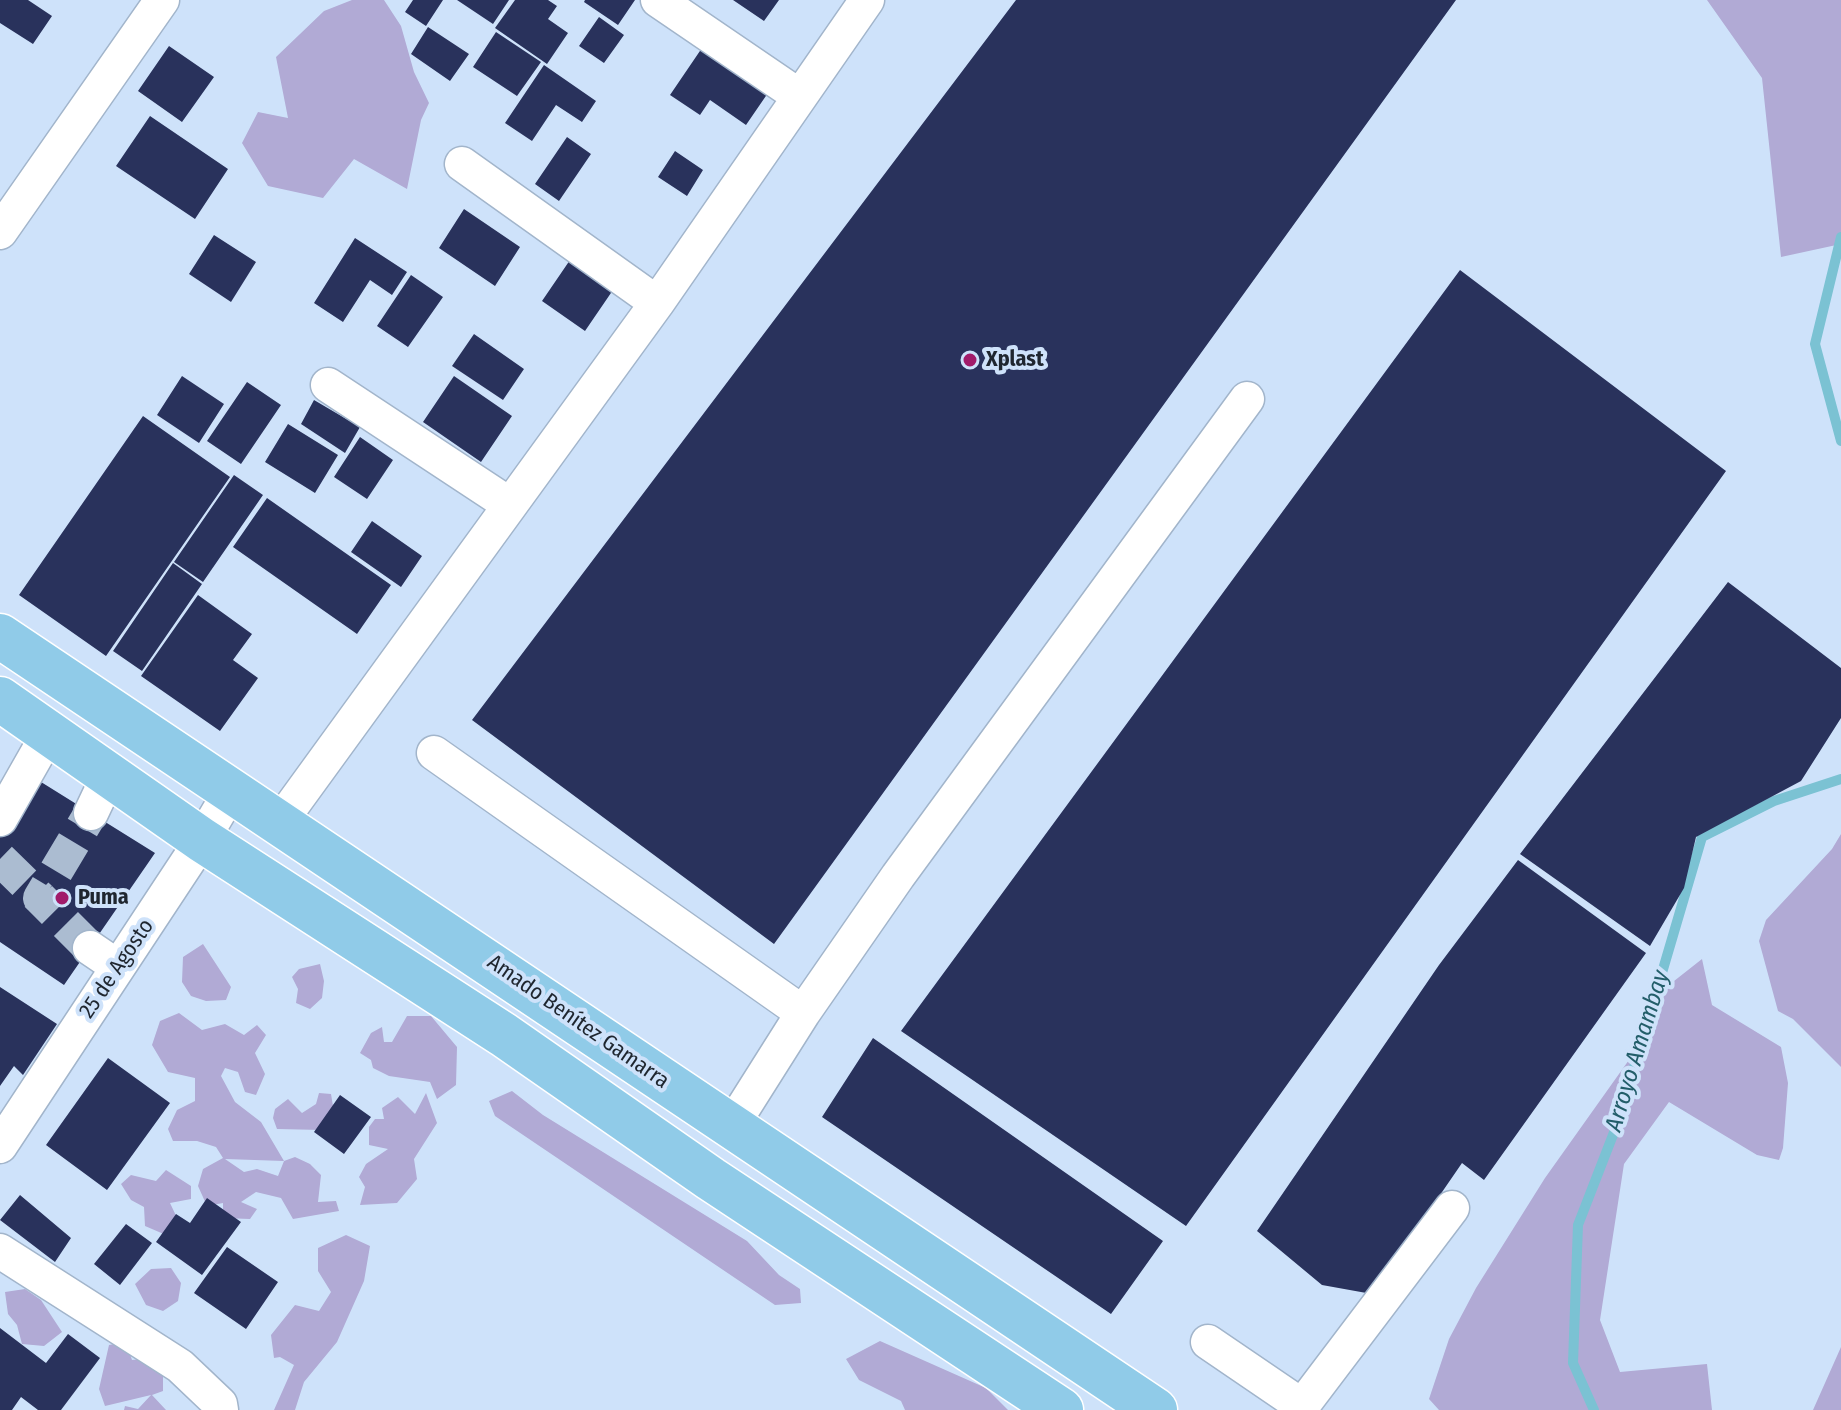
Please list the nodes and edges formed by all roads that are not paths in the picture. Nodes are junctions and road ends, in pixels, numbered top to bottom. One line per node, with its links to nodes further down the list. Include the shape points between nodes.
1 (658, 0): 4 (street)
2 (867, 0): 4 (street)
3 (160, 1): 6 (street)
4 (799, 96): 7 (street)
5 (462, 164): 7 (street)
6 (0, 232)
7 (657, 303): 10 (street)
8 (328, 385): 10 (street)
9 (1247, 399): 20 (street)
10 (510, 505): 17 (street)
11 (0, 636): 15 (main road, Amado Benítez Gamarra)
12 (0, 699): 13 (main road)
13 (49, 733): 16 (street); 18 (main road, via 100,794)
14 (434, 753): 20 (street)
15 (231, 791): 17 (main road, Amado Benítez Gamarra); 18 (street, 25 de Agosto)
16 (0, 819)
17 (280, 822): 19 (main road, Amado Benítez Gamarra)
18 (202, 840): 21 (main road); 24 (street, 25 de Agosto, via 104,957)
19 (535, 992): 21 (main road); 22 (main road, Amado Benítez Gamarra)
20 (803, 1013): 23 (street)
21 (504, 1035): 25 (main road)
22 (695, 1103): 23 (main road, Amado Benítez Gamarra); 25 (main road)
23 (731, 1127): 29 (main road, Amado Benítez Gamarra)
24 (0, 1146)
25 (711, 1179): 30 (main road)
26 (1452, 1208): 31 (street)
27 (0, 1251): 33 (street, via 180,1366)
28 (1208, 1342): 31 (street)
29 (1082, 1361): 30 (street); 32 (main road, Amado Benítez Gamarra)
30 (1053, 1408)
31 (1301, 1408)
32 (1152, 1409)
33 (221, 1410)

